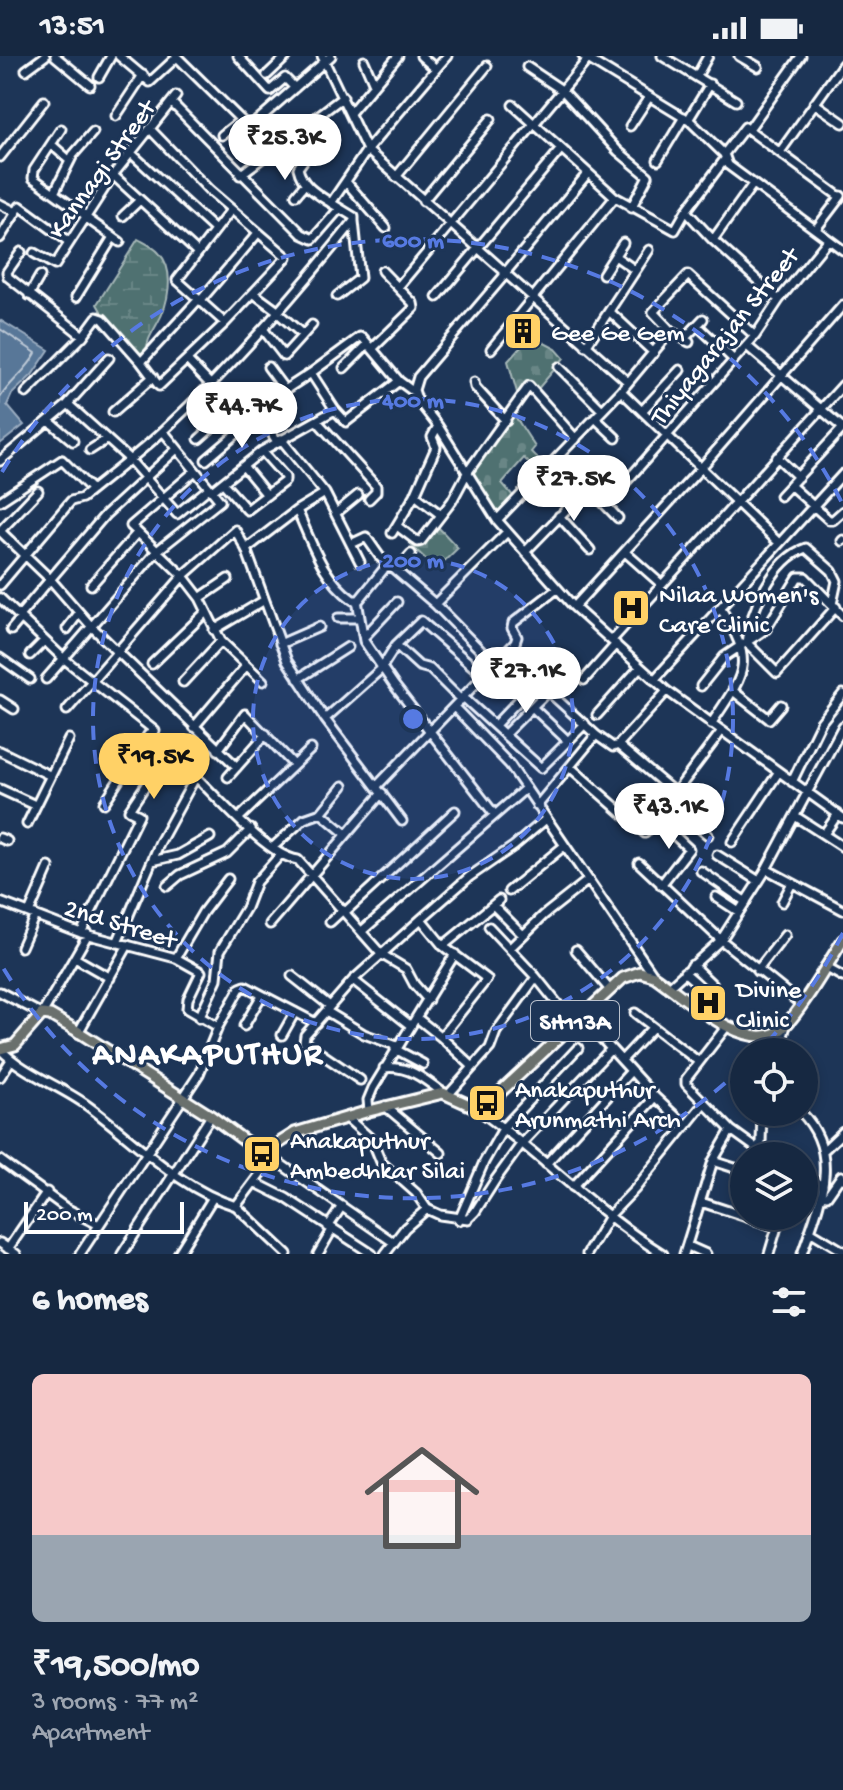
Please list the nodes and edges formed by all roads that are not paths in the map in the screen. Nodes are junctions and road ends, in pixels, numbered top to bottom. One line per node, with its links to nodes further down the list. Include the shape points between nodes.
1 (55, 56): 32 (street)
2 (111, 56): 28 (street)
3 (238, 56): 33 (street, via 270,91 285,78)
4 (287, 56): 25 (street)
5 (421, 56): 22 (street)
6 (447, 56): 22 (street)
7 (662, 56): 26 (street)
8 (708, 56): 26 (street)
9 (739, 56): 21 (street)
10 (801, 56): 53 (street)
11 (40, 57): 23 (street)
12 (176, 57): 24 (street, via 150,82); 45 (street)
13 (587, 57): 34 (street); 36 (street)
14 (125, 58): 24 (street)
15 (326, 58): 33 (street); 35 (street)
16 (395, 58): 30 (street)
17 (364, 61): 30 (street)
18 (843, 64): 27 (street)
19 (487, 66): 69 (street)
20 (527, 67): 34 (street)
21 (758, 67)
22 (436, 69): 58 (street)
23 (26, 70)
24 (143, 75): 42 (street)
25 (267, 75)
26 (697, 76): 31 (street)
27 (834, 76): 29 (street); 39 (street)
28 (99, 77)
29 (843, 82)
30 (374, 84): 41 (street)
31 (710, 84): 38 (street); 43 (street)
32 (90, 85)
33 (295, 88): 50 (street)
34 (563, 91): 47 (street); 82 (street, via 648,176)
35 (343, 97): 41 (street); 48 (street)
36 (649, 97): 43 (street); 49 (street)
37 (44, 101): 63 (street)
38 (736, 101)
39 (814, 103): 46 (street); 60 (street)
40 (513, 105): 47 (street)
41 (350, 113): 58 (street)
42 (116, 116)
43 (686, 118): 62 (street); 64 (street)
44 (491, 119): 78 (street)
45 (241, 120): 50 (street); 55 (street)
46 (843, 123)
47 (533, 125): 57 (street); 90 (street)
48 (303, 126): 59 (street); 71 (street, via 318,140 298,168)
49 (630, 126)
50 (249, 128): 59 (street)
51 (61, 129): 56 (street)
52 (150, 129): 61 (street, Kannagi Street); 68 (street, Kannagi Street, via 174,99); 84 (street)
53 (749, 129): 60 (street); 62 (street, via 742,129)
54 (93, 132): 65 (street)
55 (222, 135)
56 (51, 144): 65 (street); 73 (street, via 32,176)
57 (561, 149): 66 (street); 100 (street)
58 (367, 150): 69 (street); 70 (street)
59 (267, 152): 68 (street)
60 (780, 152): 75 (street)
61 (131, 153): 67 (street, Kannagi Street); 93 (street)
62 (725, 156): 72 (street, via 728,165); 85 (street)
63 (0, 157)
64 (658, 160)
65 (70, 161): 73 (street)
66 (588, 173): 76 (street); 109 (street)
67 (113, 175): 77 (street); 87 (street, Kannagi Street)
68 (240, 175): 83 (street, via 311,239)
69 (396, 177): 78 (street)
70 (347, 183): 79 (street); 80 (street)
71 (305, 184): 74 (street); 79 (street)
72 (753, 184): 92 (street); 96 (street)
73 (54, 193): 87 (street)
74 (296, 195)
75 (842, 196): 92 (street)
76 (615, 197): 82 (street); 118 (street)
77 (140, 200): 88 (street); 105 (street)
78 (423, 201): 90 (street)
79 (331, 203): 83 (street)
80 (367, 203): 89 (street); 91 (street)
81 (0, 204): 86 (street)
82 (631, 208): 85 (street, via 675,230)
83 (339, 209): 89 (street)
84 (231, 210): 93 (street); 94 (street)
85 (686, 211): 96 (street)
86 (16, 212): 95 (street); 98 (street, via 20,206)
87 (86, 216): 98 (street, Kannagi Street); 116 (street, via 116,239)
88 (123, 216)
89 (354, 219): 115 (street, via 360,278); 123 (street)
90 (451, 224): 100 (street); 112 (street)
91 (386, 228)
92 (816, 229): 97 (street)
93 (215, 230): 105 (street)
94 (258, 233): 113 (street, via 287,257); 119 (street)
95 (0, 238)
96 (713, 240): 120 (street)
97 (828, 240): 102 (street); 120 (street, Thiyagarajan Street)
98 (69, 242): 104 (street, Kannagi Street, via 53,265)
99 (623, 243): 106 (street)
100 (478, 247): 109 (street); 117 (street)
101 (649, 250): 107 (street)
102 (843, 250)
103 (21, 252): 114 (street, via 7,274)
104 (34, 253)
105 (198, 253): 119 (street, via 177,280)
106 (615, 256): 107 (street); 110 (street)
107 (635, 270): 122 (street)
108 (382, 271): 112 (street)
109 (505, 273): 118 (street); 154 (street, via 418,377)
110 (603, 274)
111 (40, 276): 114 (street)
112 (398, 287): 131 (street, via 414,308)
113 (253, 293): 123 (street); 124 (street)
114 (29, 295): 129 (street)
115 (337, 296)
116 (76, 297)
117 (437, 297)
118 (534, 297): 132 (street); 134 (street)
119 (200, 300): 124 (street); 139 (street)
120 (779, 300): 130 (street, Thiyagarajan Street)
121 (843, 305): 145 (street)
122 (609, 311): 132 (street); 135 (street)
123 (278, 313): 126 (street); 128 (street)
124 (225, 323): 137 (street)
125 (312, 325): 128 (street)
126 (263, 329): 128 (street, via 284,356); 150 (street)
127 (671, 331): 130 (street, via 653,312 688,275); 135 (street); 138 (street, via 686,340 700,322)
128 (303, 335)
129 (83, 336): 139 (street, via 100,317); 155 (street)
130 (755, 336): 133 (street, Thiyagarajan Street)
131 (370, 346): 142 (street); 144 (street, via 360,337); 147 (street)
132 (586, 346): 149 (street)
133 (747, 346): 138 (street, Thiyagarajan Street); 145 (street)
134 (491, 349)
135 (654, 353): 149 (street)
136 (109, 358): 156 (street)
137 (187, 360): 146 (street, via 161,386); 150 (street)
138 (734, 360): 169 (street, Thiyagarajan Street)
139 (141, 362): 146 (street)
140 (268, 367): 152 (street)
141 (559, 367): 159 (street)
142 (344, 368)
143 (680, 370): 160 (street)
144 (311, 373): 152 (street); 158 (street)
145 (782, 375): 157 (street); 184 (street)
146 (153, 377): 161 (street)
147 (399, 381): 154 (street); 158 (street, via 346,422)
148 (474, 382): 165 (street)
149 (628, 382): 153 (street)
150 (210, 384): 168 (street)
151 (843, 385): 157 (street)
152 (285, 390): 172 (street, via 260,409 247,396)
153 (621, 391): 159 (street); 160 (street)
154 (414, 392): 166 (street)
155 (26, 393)
156 (68, 404): 163 (street); 171 (street)
157 (822, 409): 167 (street); 179 (street)
158 (335, 410): 164 (street)
159 (602, 410): 162 (street)
160 (642, 411): 169 (street)
161 (113, 412)
162 (595, 418): 170 (street); 173 (street)
163 (49, 421): 174 (street); 182 (street)
164 (317, 421): 175 (street); 204 (street, via 376,486)
165 (506, 421): 173 (street, via 529,386); 186 (street)
166 (438, 426): 186 (street); 201 (street, via 432,437 436,447)
167 (843, 428): 189 (street)
168 (163, 431): 176 (street); 180 (street)
169 (667, 435): 184 (street); 197 (street, Thiyagarajan Street)
170 (616, 438)
171 (107, 439): 177 (street); 180 (street)
172 (199, 439)
173 (576, 439): 214 (street)
174 (73, 441)
175 (279, 441): 178 (street); 181 (street, via 260,414); 198 (street)
176 (177, 449): 185 (street); 190 (street)
177 (90, 450)
178 (262, 451): 183 (street); 199 (street, via 286,479)
179 (777, 457): 189 (street); 206 (street)
180 (129, 459): 190 (street); 194 (street)
181 (206, 460)
182 (0, 461)
183 (244, 467): 191 (street); 199 (street)
184 (700, 469): 206 (street); 224 (street)
185 (195, 471): 195 (street); 203 (street)
186 (467, 473): 211 (street); 214 (street)
187 (602, 473): 193 (street)
188 (843, 474): 207 (street)
189 (798, 477): 192 (street)
190 (145, 478): 203 (street); 231 (street)
191 (223, 483): 195 (street); 199 (street, via 244,509)
192 (790, 485): 202 (street); 207 (street)
193 (588, 487): 212 (street); 213 (street)
194 (92, 490): 205 (street, via 62,460); 226 (street, via 71,501)
195 (211, 490): 203 (street, via 177,514); 222 (street, via 220,501)
196 (38, 491): 215 (street)
197 (617, 492)
198 (325, 493): 208 (street); 210 (street)
199 (267, 495)
200 (358, 495): 210 (street)
201 (415, 495): 211 (street); 211 (street, via 395,530 420,542)
202 (780, 496)
203 (164, 498): 217 (street, via 131,526)
204 (369, 499)
205 (0, 501)
206 (735, 503): 218 (street); 233 (street)
207 (813, 506): 209 (street, via 831,520); 218 (street)
208 (297, 510): 220 (street); 239 (street, via 327,576 338,590)
209 (843, 511)
210 (336, 513): 219 (street)
211 (441, 515)
212 (559, 516): 221 (street); 223 (street)
213 (618, 518)
214 (497, 520): 216 (street)
215 (0, 531): 226 (street)
216 (507, 532): 223 (street); 242 (street)
217 (137, 533): 222 (street); 235 (street)
218 (779, 543): 245 (street)
219 (351, 544): 227 (street); 228 (street, via 366,537)
220 (246, 549): 230 (street, via 235,530); 240 (street)
221 (590, 550)
222 (157, 551): 230 (street); 252 (street)
223 (525, 552): 236 (street)
224 (625, 552): 233 (street); 244 (street)
225 (411, 554): 229 (street)
226 (26, 555): 231 (street); 234 (street)
227 (360, 562)
228 (388, 564): 229 (street); 239 (street)
229 (397, 570): 242 (street)
230 (183, 576): 238 (street); 265 (street)
231 (50, 579): 246 (street); 249 (street)
232 (228, 579): 238 (street)
233 (661, 584): 260 (street)
234 (0, 585)
235 (91, 585)
236 (557, 589): 244 (street); 270 (street, via 513,623 517,637)
237 (0, 598): 249 (street)
238 (200, 598): 247 (street)
239 (357, 600): 251 (street)
240 (263, 601): 256 (street); 261 (street)
241 (397, 602): 257 (street)
242 (435, 604): 270 (street)
243 (834, 606): 248 (street); 262 (street, via 777,673); 262 (street, via 805,577 798,577 766,629); 262 (street, via 837,581 832,571 806,548 798,551 771,580 749,620)
244 (574, 607): 260 (street)
245 (721, 609): 262 (street); 279 (street)
246 (79, 613): 252 (street); 254 (street)
247 (205, 613): 256 (street); 269 (street)
248 (843, 616)
249 (20, 617): 255 (street); 258 (street)
250 (338, 618): 251 (street)
251 (359, 618): 257 (street)
252 (91, 626): 265 (street); 268 (street)
253 (319, 627): 261 (street)
254 (67, 629)
255 (11, 630)
256 (214, 630): 259 (street)
257 (364, 637): 272 (street)
258 (44, 641): 266 (street); 268 (street)
259 (221, 641): 271 (street); 282 (street)
260 (614, 642): 273 (street); 278 (street)
261 (280, 644): 277 (street)
262 (744, 644): 284 (street, via 724,657); 286 (street, via 743,672)
263 (396, 645): 272 (street); 274 (street, via 423,620); 288 (street)
264 (348, 647): 277 (street)
265 (117, 650): 280 (street); 301 (street)
266 (30, 655)
267 (0, 658): 275 (street)
268 (63, 658): 276 (street); 280 (street)
269 (152, 664)
270 (495, 665): 274 (street)
271 (246, 666): 281 (street); 301 (street)
272 (382, 666): 296 (street); 302 (street)
273 (640, 667): 279 (street); 295 (street)
274 (484, 676): 288 (street)
275 (30, 679)
276 (46, 679)
277 (298, 679): 296 (street)
278 (584, 680)
279 (654, 680): 285 (street)
280 (92, 681): 294 (street); 304 (street)
281 (263, 681)
282 (183, 682)
283 (535, 683): 299 (street)
284 (701, 686)
285 (667, 691): 298 (street); 310 (street)
286 (733, 691): 290 (street, via 769,719); 298 (street)
287 (843, 694): 314 (street, via 821,722)
288 (462, 698): 291 (street); 299 (street)
289 (0, 700): 293 (street)
290 (781, 705)
291 (454, 707): 302 (street); 326 (street)
292 (532, 707): 297 (street, via 550,693); 306 (street); 309 (street)
293 (14, 709)
294 (67, 710)
295 (597, 715)
296 (325, 719): 328 (street)
297 (585, 724): 307 (street); 309 (street)
298 (711, 724): 303 (street)
299 (495, 725): 306 (street)
300 (843, 726): 319 (street)
301 (194, 727): 312 (street)
302 (431, 730): 328 (street); 337 (street)
303 (721, 732): 318 (street); 329 (street)
304 (152, 733): 322 (street); 332 (street)
305 (266, 734): 312 (street, via 245,714); 315 (street); 316 (street)
306 (505, 734): 309 (street, via 541,768)
307 (596, 735): 310 (street); 317 (street)
308 (69, 739): 321 (street)
309 (568, 741)
310 (618, 745): 329 (street)
311 (311, 749): 315 (street)
312 (218, 750): 316 (street)
313 (0, 751): 321 (street)
314 (801, 764): 319 (street); 324 (street)
315 (294, 765): 340 (street)
316 (237, 767): 323 (street)
317 (570, 767): 334 (street); 341 (street, via 645,833)
318 (778, 773): 324 (street); 350 (street)
319 (818, 773): 330 (street)
320 (153, 774): 382 (street, via 129,810 139,815)
321 (49, 775): 333 (street)
322 (196, 776): 340 (street); 356 (street)
323 (228, 777)
324 (792, 782): 330 (street)
325 (343, 786): 336 (street)
326 (526, 788): 334 (street); 337 (street)
327 (0, 789): 333 (street)
328 (380, 789): 343 (street); 346 (street)
329 (675, 793): 331 (street)
330 (807, 793): 338 (street); 339 (street)
331 (668, 802): 341 (street); 348 (street)
332 (104, 803)
333 (35, 805): 344 (street)
334 (537, 806): 342 (street)
335 (455, 811): 374 (street)
336 (321, 813): 346 (street); 353 (street, via 304,819)
337 (495, 815): 381 (street)
338 (795, 816): 347 (street); 359 (street)
339 (841, 816): 347 (street)
340 (239, 818): 345 (street)
341 (656, 818): 366 (street, via 689,849)
342 (546, 819): 351 (street); 377 (street)
343 (402, 821)
344 (27, 824)
345 (251, 829): 353 (street); 367 (street, via 227,853)
346 (346, 834): 361 (street)
347 (824, 834): 352 (street)
348 (708, 835)
349 (210, 837): 356 (street, via 178,855)
350 (732, 842)
351 (564, 846): 363 (street); 368 (street)
352 (843, 847)
353 (272, 848): 354 (street)
354 (281, 854): 361 (street, via 298,860); 417 (street, via 256,882 220,951 217,979)
355 (717, 855): 364 (street)
356 (152, 861): 387 (street)
357 (639, 863): 366 (street)
358 (49, 867): 376 (street)
359 (766, 869): 364 (street); 365 (street)
360 (701, 871): 370 (street)
361 (311, 873): 374 (street); 379 (street)
362 (228, 879): 396 (street)
363 (587, 881): 383 (street); 402 (street)
364 (759, 881): 370 (street)
365 (792, 883): 371 (street); 373 (street)
366 (661, 885): 385 (street)
367 (167, 886)
368 (509, 891)
369 (716, 897): 375 (street)
370 (746, 902): 375 (street)
371 (782, 902)
372 (1, 905): 376 (street, 2nd Street)
373 (843, 910)
374 (344, 911): 378 (street); 381 (street)
375 (739, 912): 385 (street)
376 (32, 914): 382 (street, 2nd Street); 390 (street)
377 (421, 919): 389 (street); 393 (street)
378 (330, 922)
379 (270, 924)
380 (489, 927): 391 (street)
381 (362, 931): 393 (street)
382 (85, 933): 387 (street, 2nd Street); 395 (street)
383 (523, 935): 389 (street, via 496,902); 391 (street)
384 (785, 935): 399 (street)
385 (721, 940): 397 (street); 399 (street)
386 (843, 940): 398 (main road)
387 (117, 943): 388 (street, 2nd Street)
388 (128, 945): 396 (street, 2nd Street); 405 (street)
389 (443, 946): 394 (street)
390 (21, 947)
391 (510, 948): 403 (street)
392 (576, 950): 408 (street)
393 (381, 954): 406 (street); 411 (street, via 406,969)
394 (455, 954): 411 (street); 429 (street, via 487,979)
395 (75, 958): 405 (street); 416 (street)
396 (176, 958): 417 (street, 2nd Street, via 202,973 186,1008)
397 (692, 965): 400 (street); 400 (street, via 710,988)
398 (825, 967): 404 (street); 412 (main road)
399 (757, 971): 412 (street)
400 (684, 972): 407 (street)
401 (292, 976): 413 (street)
402 (654, 976): 407 (main road); 408 (main road, SH113A, via 640,972)
403 (536, 977): 419 (street); 440 (street)
404 (843, 977)
405 (110, 978): 427 (street)
406 (353, 980): 413 (street); 423 (street)
407 (669, 987): 424 (main road)
408 (610, 990): 419 (main road, SH113A)
409 (0, 992): 416 (street)
410 (262, 995): 414 (street); 422 (street); 425 (street, via 242,986)
411 (428, 1000): 418 (street)
412 (801, 1004): 421 (main road)
413 (328, 1009): 420 (street); 432 (street, via 364,1034)
414 (295, 1012): 420 (street); 428 (street)
415 (635, 1013): 426 (street)
416 (42, 1014): 427 (main road); 434 (main road, via 15,1045)
417 (199, 1018): 425 (street)
418 (417, 1018): 423 (street); 429 (street)
419 (577, 1019): 435 (street); 450 (main road, SH113A, via 495,1097)
420 (316, 1023): 444 (street, via 304,1042)
421 (786, 1025): 430 (main road); 431 (street)
422 (244, 1026)
423 (411, 1026): 432 (street)
424 (727, 1026): 430 (main road); 438 (street)
425 (218, 1027): 447 (street)
426 (653, 1027): 437 (street); 438 (street)
427 (78, 1033): 447 (main road)
428 (282, 1035)
429 (441, 1037): 440 (street)
430 (762, 1037)
431 (783, 1038)
432 (396, 1047): 439 (street); 441 (street)
433 (578, 1048): 456 (street)
434 (0, 1049): 436 (street)
435 (611, 1049): 437 (street); 460 (street)
436 (11, 1060): 443 (street); 463 (street, via 87,1105)
437 (622, 1060): 442 (street)
438 (699, 1062): 448 (street, via 685,1082)
439 (423, 1064)
440 (473, 1067): 445 (street)
441 (384, 1068): 445 (street, via 409,1070); 451 (street, via 368,1100)
442 (631, 1071): 446 (street); 467 (street)
443 (0, 1077)
444 (360, 1080)
445 (446, 1094): 449 (main road); 450 (main road)
446 (655, 1097): 454 (street); 474 (street)
447 (184, 1099): 452 (main road); 463 (street)
448 (704, 1103): 454 (street); 457 (street)
449 (385, 1106): 451 (main road); 462 (street)
450 (474, 1107): 456 (street)
451 (369, 1111): 453 (main road)
452 (211, 1116): 464 (main road); 469 (street)
453 (347, 1118): 464 (main road, via 295,1133); 481 (street, via 372,1140 381,1162)
454 (685, 1125): 482 (street)
455 (814, 1126): 461 (street)
456 (504, 1127): 460 (street); 483 (street)
457 (731, 1130): 459 (street); 466 (street)
458 (843, 1132): 461 (street)
459 (748, 1142)
460 (522, 1143): 467 (street); 483 (street, via 471,1217)
461 (825, 1149): 473 (street)
462 (441, 1153)
463 (147, 1154): 469 (street); 484 (street)
464 (270, 1154): 471 (street); 480 (street)
465 (0, 1160): 475 (street)
466 (713, 1161): 468 (street); 478 (street)
467 (546, 1164): 474 (street)
468 (730, 1166)
469 (173, 1174): 477 (street); 494 (street)
470 (843, 1179): 476 (street, via 827,1196)
471 (254, 1182): 479 (street); 485 (street)
472 (818, 1183): 473 (street)
473 (823, 1186): 476 (street)
474 (573, 1187): 482 (street)
475 (47, 1192): 484 (street); 492 (street)
476 (821, 1195): 486 (street)
477 (212, 1199): 479 (street); 495 (street)
478 (701, 1202): 491 (street); 504 (street, via 777,1227)
479 (236, 1206): 496 (street)
480 (342, 1206): 485 (street); 487 (street)
481 (427, 1209): 483 (street); 487 (street)
482 (609, 1216): 489 (street); 500 (street)
483 (459, 1220)
484 (99, 1225): 493 (street)
485 (330, 1228): 497 (street); 498 (street)
486 (810, 1231): 490 (street); 505 (street)
487 (393, 1242): 499 (street)
488 (0, 1243): 492 (street)
489 (648, 1245): 501 (street); 502 (street)
490 (842, 1246)
491 (686, 1250): 503 (street)
492 (12, 1252)
493 (80, 1254)
494 (122, 1254)
495 (178, 1254)
496 (287, 1254)
497 (318, 1254)
498 (372, 1254)
499 (385, 1254)
500 (587, 1254)
501 (643, 1254)
502 (663, 1254)
503 (706, 1254)
504 (769, 1254)
505 (802, 1254)

